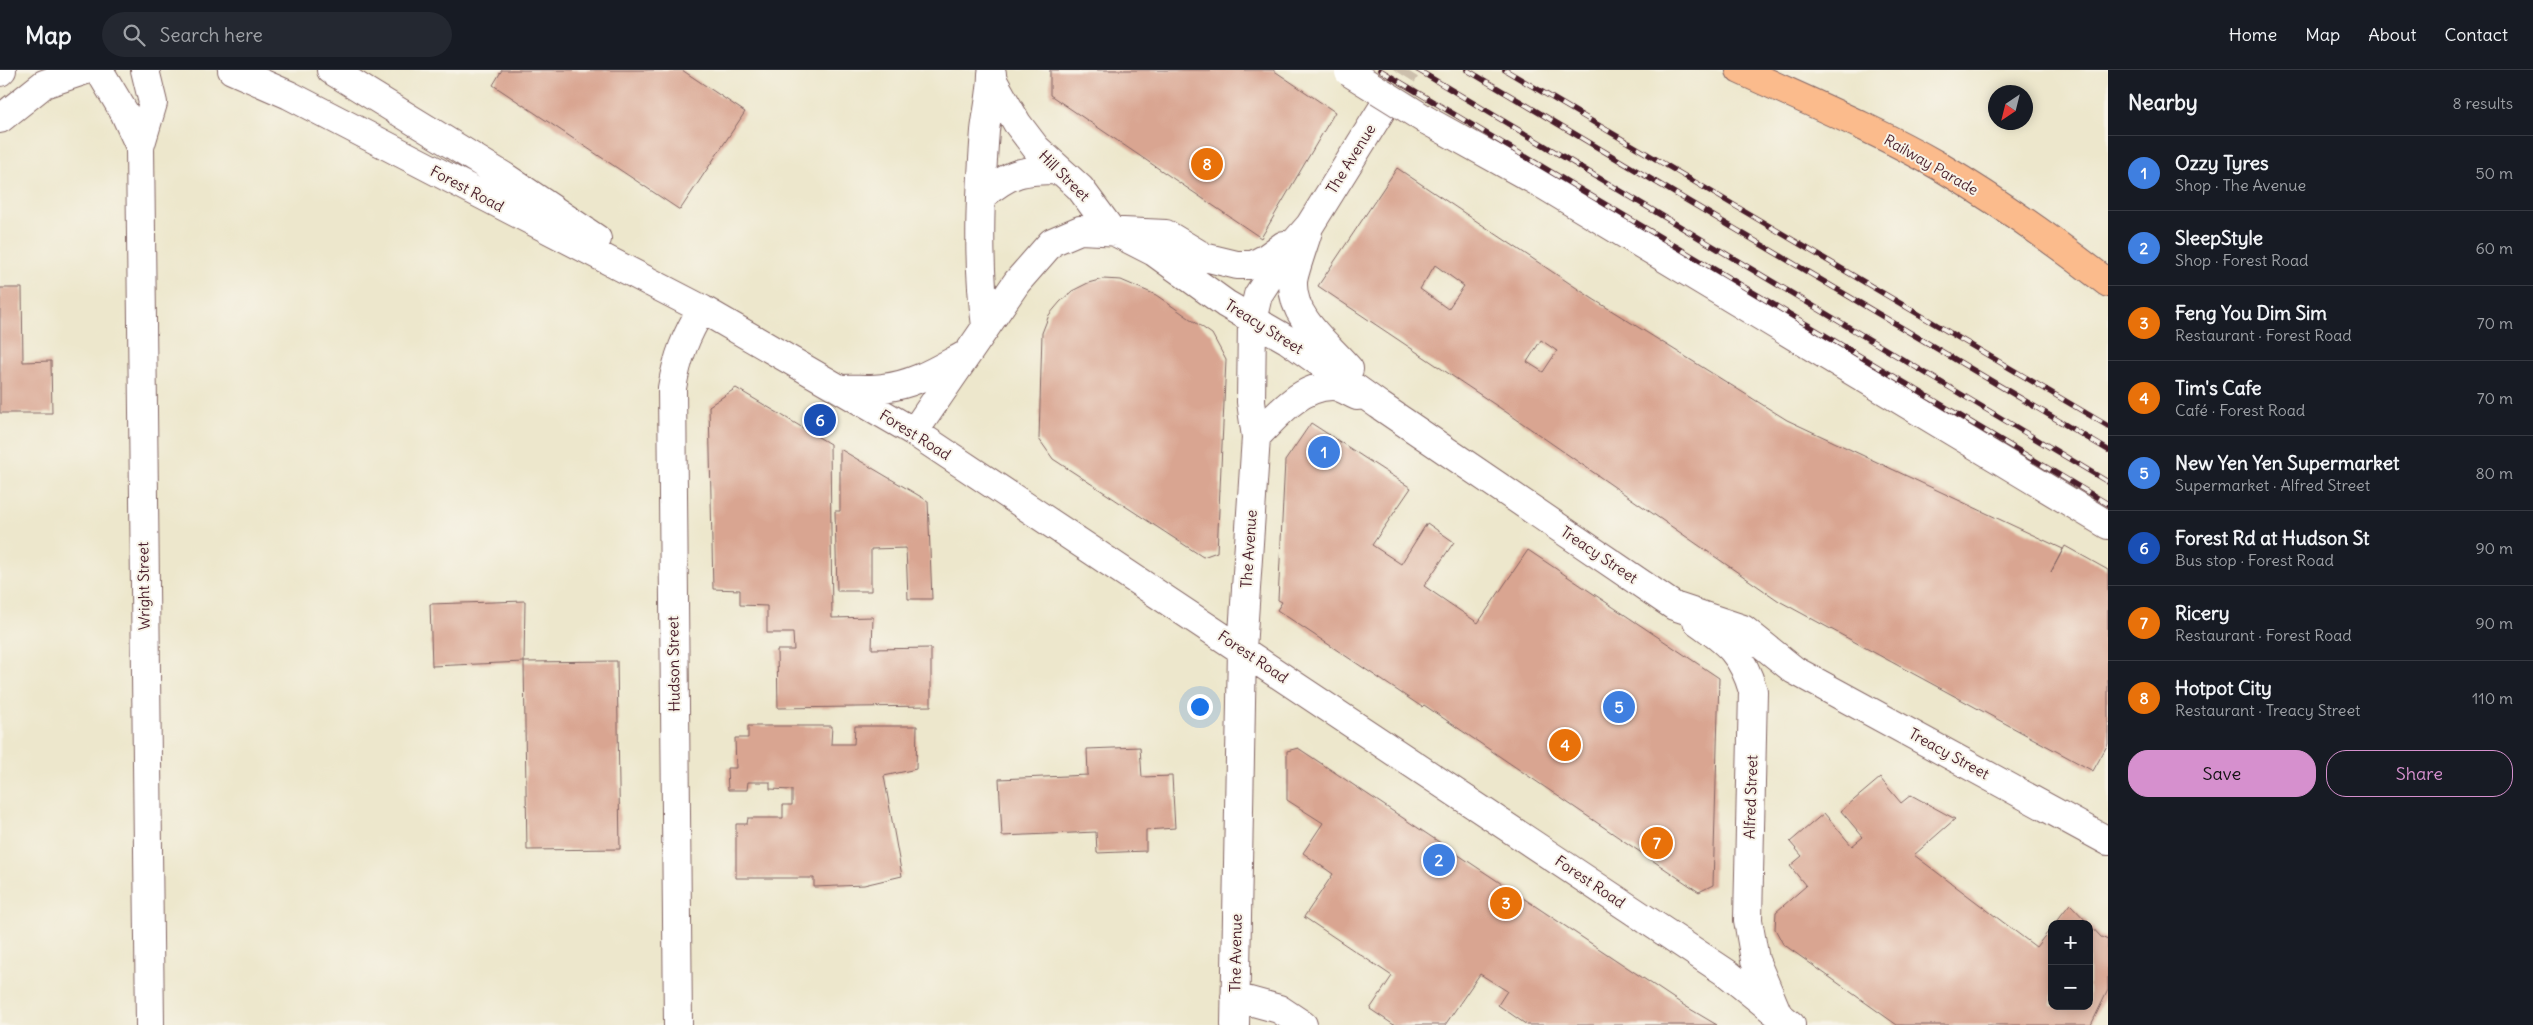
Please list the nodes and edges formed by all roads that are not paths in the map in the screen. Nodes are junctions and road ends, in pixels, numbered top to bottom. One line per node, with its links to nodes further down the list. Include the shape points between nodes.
1 (86, 70): 10 (street, via 44,84)
2 (100, 70): 11 (street, Wright Street)
3 (145, 70): 11 (street, Wright Street, via 153,103)
4 (232, 70): 17 (street, Forest Road, via 289,95)
5 (332, 70): 17 (street, Forest Road, via 505,177)
6 (1740, 70): 16 (main road, Railway Parade, via 1866,128 1938,166 2011,212)
7 (1347, 71): 25 (street, bridge, via 1426,120 1554,191)
8 (992, 74): 12 (street, Hill Street, via 1017,122 1036,148); 13 (street, Hill Street)
9 (1381, 111): 14 (street, The Avenue)
10 (0, 119)
11 (140, 147): 31 (street, Wright Street)
12 (1059, 170): 13 (street, via 1018,172); 15 (street, Hill Street, via 1080,188)
13 (982, 196): 19 (street, Hill Street, via 980,285)
14 (1310, 224): 15 (street, via 1266,258 1253,264 1237,265 1204,257 1166,234); 18 (street, The Avenue, via 1268,276 1258,295); 22 (street, via 1293,282 1302,315 1314,333 1333,350)
15 (1111, 230): 18 (street, Treacy Street, via 1154,252); 19 (street, via 1080,230 1052,242 1030,264)
16 (2108, 283)
17 (702, 309): 21 (street, Forest Road); 32 (street, Hudson Street, via 685,337 676,362 672,388)
18 (1252, 321): 22 (street, Treacy Street, via 1288,340); 24 (street, The Avenue, via 1254,362 1251,402)
19 (986, 326): 20 (street)
20 (967, 354): 21 (street, via 907,383 883,388); 23 (street)
21 (839, 389): 23 (street, Forest Road)
22 (1379, 405): 24 (street, via 1334,386 1314,389 1292,403); 26 (street, Treacy Street)
23 (914, 432): 27 (street, Forest Road)
24 (1256, 437): 27 (street, The Avenue)
25 (2108, 525)
26 (1674, 606): 28 (street, Treacy Street, via 1743,629 1794,670); 30 (street, Alfred Street, via 1731,647 1746,668 1753,691 1748,920 1755,960)
27 (1242, 649): 29 (street, The Avenue); 30 (street, Forest Road, via 1728,974)
28 (2108, 841)
29 (1235, 997): 33 (street, The Avenue); 34 (street, via 1278,1009)
30 (1784, 1022)
31 (150, 1025)
32 (678, 1025)
33 (1235, 1025)
34 (1302, 1025)

